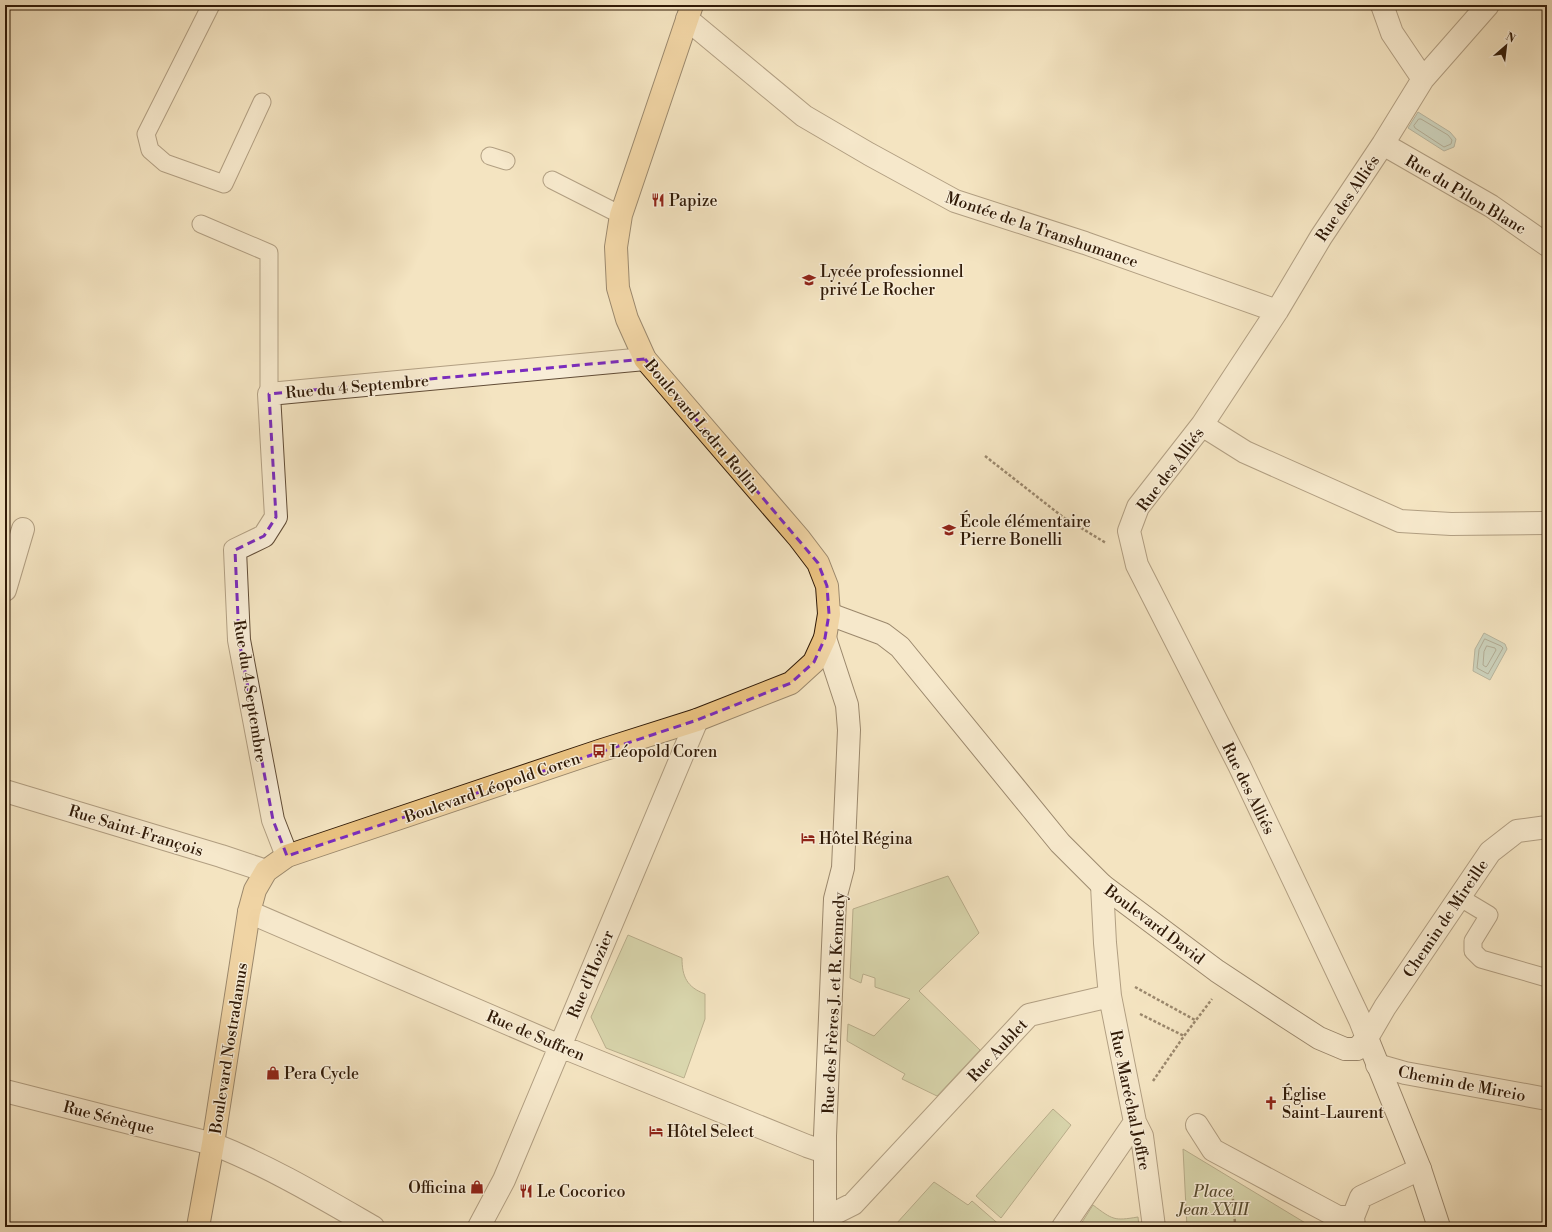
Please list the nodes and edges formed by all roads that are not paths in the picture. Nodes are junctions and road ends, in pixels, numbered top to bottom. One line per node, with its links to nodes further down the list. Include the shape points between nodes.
1 (211, 5): 6 (lane, via 146,134 150,150 164,164 224,184)
2 (1382, 5): 5 (street, via 1392,33)
3 (1488, 5): 5 (street, Rue des Alliés)
4 (690, 12): 9 (main road, Boulevard Ledru Rollin); 12 (street, Montée de la Transhumance, via 804,116 955,201 1085,243)
5 (1423, 79): 7 (street, Rue des Alliés)
6 (262, 102)
7 (1383, 144): 11 (street, Rue du Pilon Blanc, via 1491,206); 12 (street, Rue des Alliés, via 1321,237)
8 (552, 180): 9 (lane)
9 (621, 215): 13 (main road, Boulevard Ledru Rollin, via 616,247 618,288 627,319)
10 (201, 224): 14 (lane, via 269,253)
11 (1547, 245)
12 (1277, 311): 15 (street, Rue des Alliés)
13 (645, 359): 14 (street, Rue du 4 Septembre); 18 (main road, Boulevard Ledru Rollin)
14 (269, 394): 25 (street, Rue du 4 Septembre, via 276,517 264,536 235,550 239,640 273,820)
15 (1202, 425): 16 (street, via 1245,452 1400,521 1451,524); 32 (street, Rue des Alliés, via 1138,507 1129,531 1137,565 1240,767)
16 (1544, 523)
17 (23, 529): 19 (street)
18 (799, 538): 20 (main road, Boulevard Léopold Coren, via 818,563 827,586)
19 (5, 590)
20 (829, 614): 21 (main road, Boulevard Léopold Coren); 27 (street, Boulevard David, via 883,634 900,646 1060,843)
21 (825, 638): 22 (main road, Boulevard Léopold Coren, via 814,662 791,683); 40 (street, Rue des Frères J. et R. Kennedy, via 847,705 849,730 843,868 835,899)
22 (696, 720): 25 (main road, Boulevard Léopold Coren); 33 (street, Rue d'Hozier)
23 (5, 791): 26 (street, Rue Saint-François)
24 (1547, 827): 28 (street, Chemin de Mireille, via 1517,831 1490,852)
25 (287, 856): 26 (main road, Boulevard Léopold Coren)
26 (266, 871): 29 (main road, Boulevard Nostradamus, via 255,890)
27 (1102, 885): 31 (street); 32 (street, Boulevard David, via 1217,971 1319,1038 1345,1049 1357,1049)
28 (1460, 897): 30 (lane, via 1489,915 1473,941 1473,951 1481,959); 32 (street, Chemin de Mireille, via 1385,1007)
29 (249, 912): 33 (street, Rue de Suffren); 39 (main road, Boulevard Nostradamus)
30 (1547, 978)
31 (1110, 996): 37 (street, Rue Maréchal Joffre); 43 (street, Rue Aublet, via 1029,1015 853,1204)
32 (1367, 1038): 34 (street)
33 (560, 1046): 40 (street, Rue de Suffren); 46 (street, Rue d'Hozier, via 504,1180)
34 (1377, 1065): 36 (street, Chemin de Mireio, via 1405,1073); 41 (street)
35 (5, 1091): 39 (street, Rue Sénèque)
36 (1547, 1099)
37 (1135, 1122): 47 (street); 48 (street, Rue Maréchal Joffre, via 1142,1136)
38 (1197, 1125): 42 (street, via 1213,1150 1338,1217)
39 (213, 1144): 44 (main road, Boulevard Nostradamus); 45 (street, Rue Sénèque, via 239,1154)
40 (825, 1152): 43 (street, Rue des Frères J. et R. Kennedy)
41 (1420, 1168): 42 (street, via 1361,1197); 49 (street)
42 (1353, 1222)
43 (825, 1223)
44 (198, 1227)
45 (373, 1227)
46 (478, 1227)
47 (1063, 1227)
48 (1154, 1227)
49 (1439, 1227)

